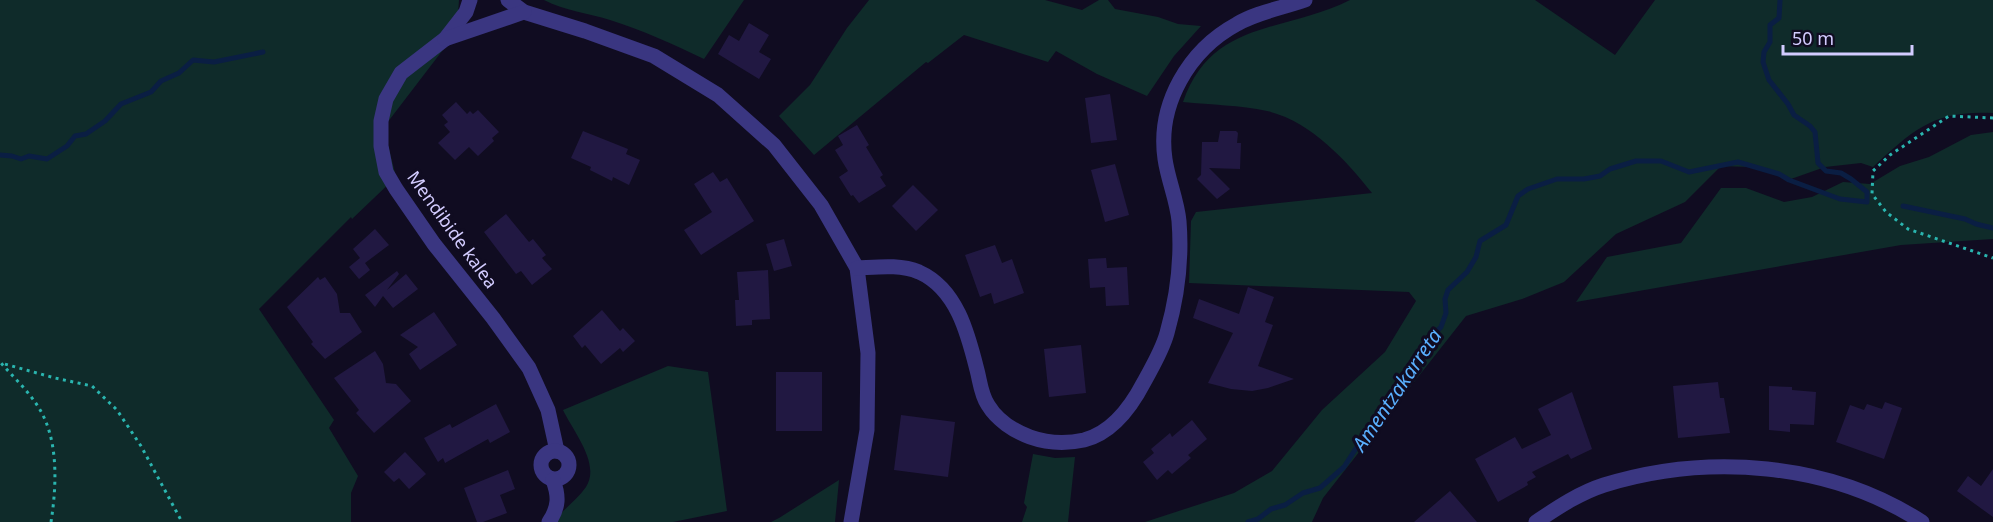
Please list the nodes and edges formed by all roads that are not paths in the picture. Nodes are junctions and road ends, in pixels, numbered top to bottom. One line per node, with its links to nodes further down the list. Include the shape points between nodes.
1 (470, 0): 5 (street, via 466,12)
2 (507, 0): 4 (street)
3 (1305, 0): 6 (street, via 1249,18 1219,35 1201,50 1175,90 1168,112 1165,159 1179,221 1178,278 1167,334 1122,417 1100,434 1054,442 1038,440 1009,426 987,404 957,310 942,288 909,268)
4 (524, 12): 5 (street); 6 (street, via 654,56 717,95 774,145 821,205)
5 (445, 39): 7 (street, Mendibide kalea, via 402,73 386,99 381,146 396,189 529,368 548,410 557,451 568,460 568,470 554,480 559,497)
6 (857, 268): 8 (street, via 868,353 867,430)
7 (549, 522)
8 (851, 522)
9 (1536, 522): 10 (street, via 1560,505 1602,485 1663,471 1732,466 1801,474 1841,484)
10 (1922, 522)

